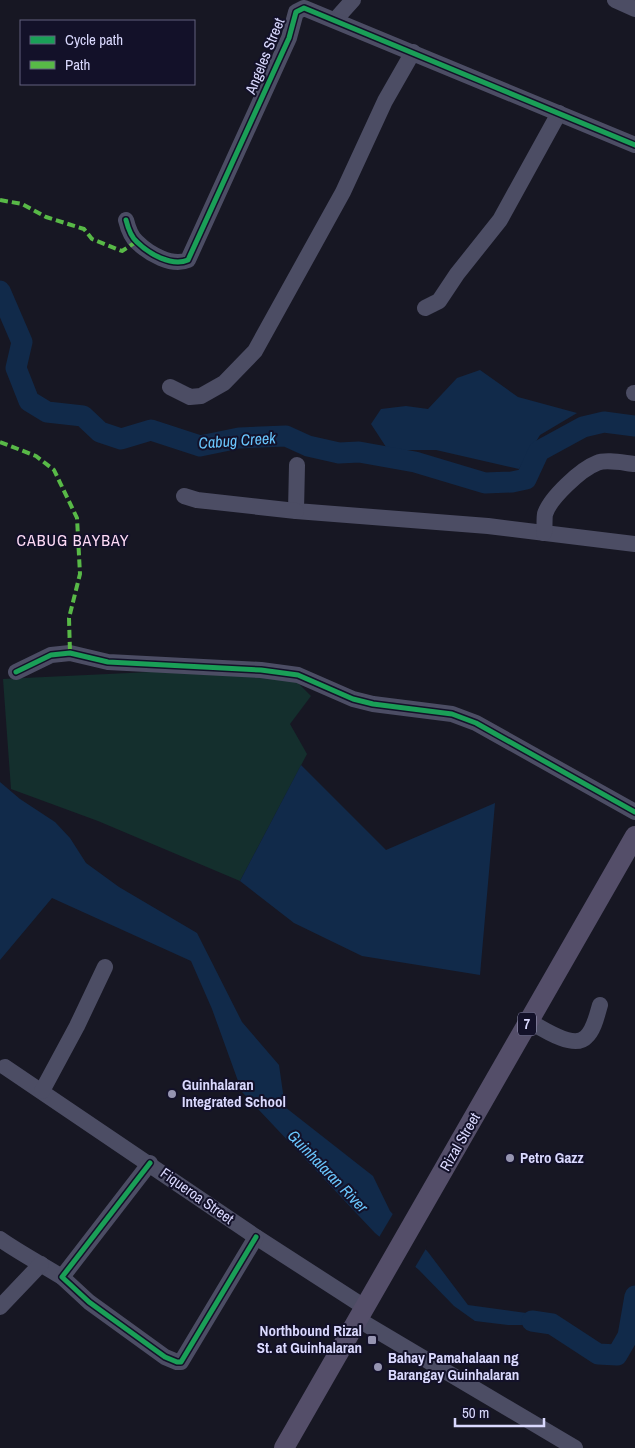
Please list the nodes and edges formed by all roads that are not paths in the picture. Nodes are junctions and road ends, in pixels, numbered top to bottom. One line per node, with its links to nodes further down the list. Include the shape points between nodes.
1 (353, 0): 4 (street)
2 (615, 0): 3 (street)
3 (635, 9)
4 (335, 20): 5 (street, Angeles Street); 8 (street, Angeles Street, via 304,8 296,12 288,38 188,260 171,263 142,246 133,238)
5 (413, 52): 6 (street, Angeles Street); 10 (street, via 385,102 344,192 255,351 224,383 201,396 190,397)
6 (559, 113): 7 (street, Angeles Street); 9 (street, via 500,220 439,302)
7 (635, 145)
8 (126, 220)
9 (425, 308)
10 (170, 387)
11 (635, 464): 15 (street, via 597,462 580,474 562,490 545,514)
12 (297, 465): 14 (street)
13 (184, 496): 14 (street, via 206,502)
14 (296, 511): 15 (street)
15 (544, 533): 16 (street)
16 (635, 544)
17 (16, 672): 18 (street, via 51,655 70,653 108,662 197,665 298,675 353,699 452,714 476,723)
18 (635, 812)
19 (635, 836): 22 (main road, Rizal Street / 7)
20 (105, 967): 24 (street)
21 (600, 1005): 22 (street, via 588,1035 578,1041 566,1040)
22 (529, 1021): 31 (main road, Rizal Street / 7)
23 (5, 1067): 24 (street, Fiqueroa Street)
24 (42, 1091): 25 (street, Fiqueroa Street)
25 (150, 1163): 26 (street, Fiqueroa Street); 29 (street)
26 (256, 1237): 29 (street, via 182,1362 165,1357 89,1302); 31 (street, Fiqueroa Street)
27 (0, 1239): 28 (street, via 32,1261)
28 (42, 1264): 29 (street); 30 (street)
29 (62, 1278)
30 (0, 1307)
31 (362, 1314): 32 (main road, Rizal Street / 7); 33 (street, Fiqueroa Street)
32 (284, 1448)
33 (576, 1448)

